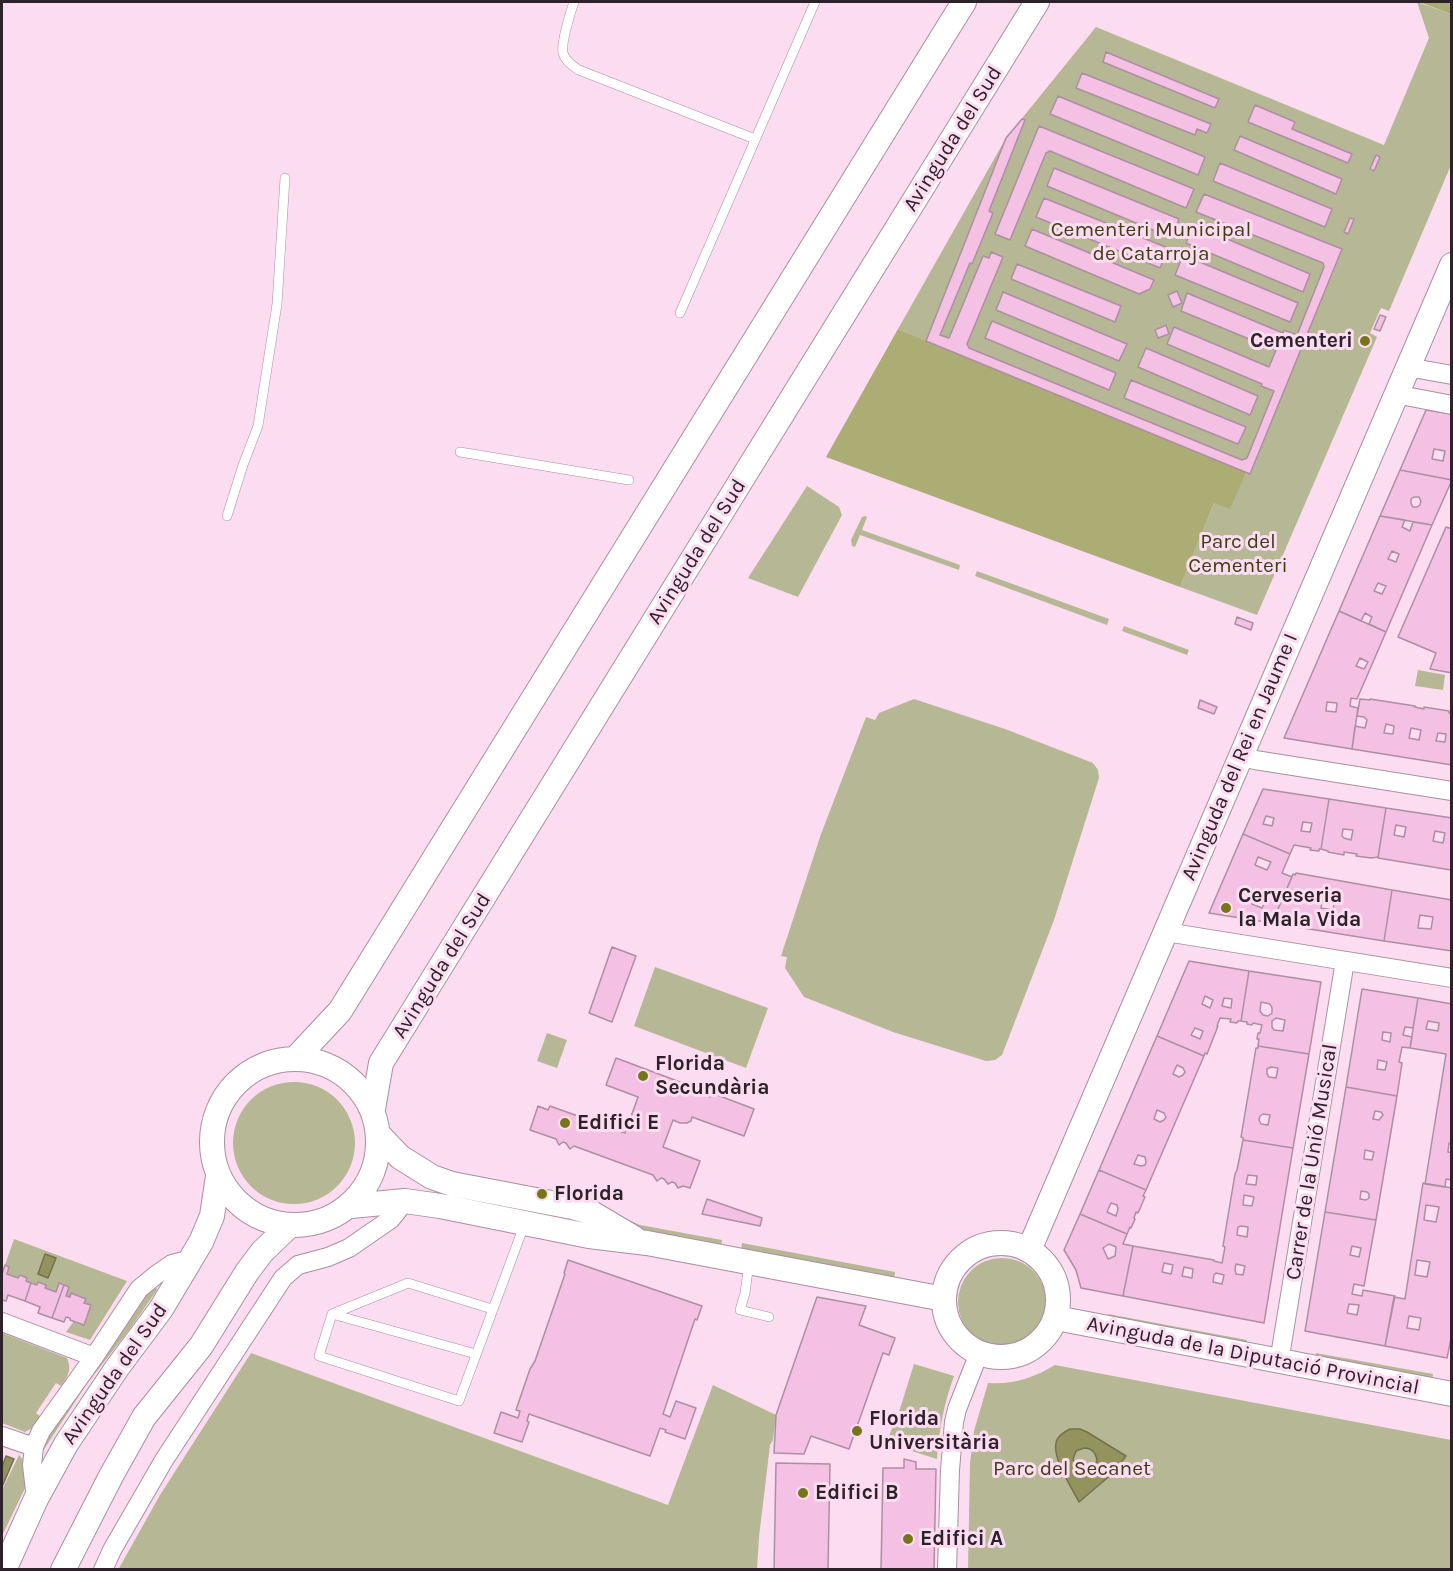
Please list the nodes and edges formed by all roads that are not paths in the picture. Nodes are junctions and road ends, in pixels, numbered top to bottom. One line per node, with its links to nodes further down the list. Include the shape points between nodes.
1 (574, 2): 5 (lane, via 563,55 569,64)
2 (815, 2): 5 (lane)
3 (964, 2): 21 (main road, via 339,1011)
4 (1037, 2): 22 (main road, Avinguda del Sud, via 381,1063)
5 (755, 139): 8 (lane)
6 (285, 178): 15 (lane, via 277,303 258,426)
7 (1452, 265): 9 (main road, Avinguda del Rei en Jaume I)
8 (680, 313)
9 (1407, 367): 10 (street); 11 (main road, Avinguda del Rei en Jaume I)
10 (1452, 375)
11 (1395, 394): 12 (street); 16 (main road, Avinguda del Rei en Jaume I)
12 (1452, 405)
13 (460, 452): 14 (lane)
14 (629, 480)
15 (227, 516)
16 (1241, 756): 17 (street); 18 (main road, Avinguda del Rei en Jaume I)
17 (1452, 791)
18 (1166, 932): 19 (street); 30 (main road, Avinguda del Rei en Jaume I)
19 (1345, 962): 20 (street); 42 (street, Carrer de la Unió Musical)
20 (1452, 978)
21 (296, 1058): 22 (main road, via 320,1062 342,1072 360,1088); 24 (main road, via 271,1062 249,1072 228,1092 215,1117 211,1137)
22 (373, 1109): 23 (main road)
23 (379, 1135): 26 (main road, via 378,1159 369,1182); 29 (main road, via 400,1157 432,1177 590,1212)
24 (218, 1176): 28 (main road, via 247,1211); 31 (main road, Avinguda del Sud, via 212,1216)
25 (405, 1201): 26 (main road); 27 (main road); 49 (street, via 391,1218 349,1248 298,1265 283,1278 164,1460)
26 (351, 1206): 28 (main road, via 313,1224)
27 (525, 1223): 29 (main road); 34 (lane)
28 (289, 1226): 48 (main road, via 262,1252 201,1346 144,1418)
29 (648, 1243): 32 (main road)
30 (1029, 1250): 33 (main road, via 1013,1244 980,1247 954,1268); 37 (main road, via 1055,1279)
31 (192, 1259): 41 (street, via 172,1264 139,1290); 46 (main road, Avinguda del Sud, via 66,1444)
32 (749, 1263): 33 (main road); 36 (lane, via 740,1310)
33 (944, 1299): 39 (main road, via 945,1312 956,1335)
34 (492, 1309): 35 (lane, via 408,1283); 40 (lane)
35 (332, 1314): 40 (lane); 40 (lane, via 319,1356 459,1401)
36 (769, 1317)
37 (1056, 1318): 39 (main road, via 1043,1339 1023,1353 994,1357); 42 (main road, Avinguda de la Diputació Provincial)
38 (2, 1322): 41 (street)
39 (979, 1353): 50 (street, via 954,1422)
40 (476, 1354)
41 (94, 1357): 45 (street, via 41,1431)
42 (1279, 1362): 43 (main road, Avinguda de la Diputació Provincial)
43 (1452, 1394)
44 (2, 1436): 45 (street)
45 (34, 1448): 46 (street)
46 (36, 1498): 47 (main road, Avinguda del Sud)
47 (4, 1569)
48 (63, 1569)
49 (103, 1569)
50 (947, 1569)

